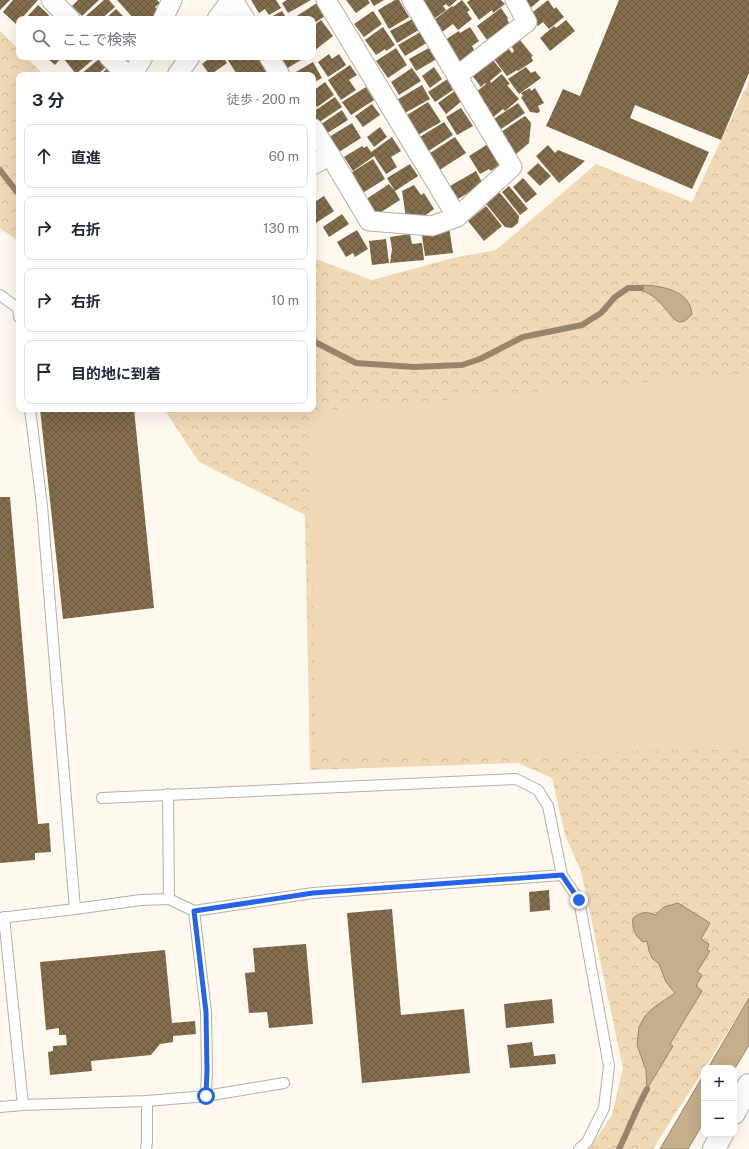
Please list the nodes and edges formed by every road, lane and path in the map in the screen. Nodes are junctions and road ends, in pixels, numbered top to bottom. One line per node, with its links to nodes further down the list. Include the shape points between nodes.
1 (51, 0): 7 (street)
2 (172, 0): 8 (street)
3 (232, 0): 9 (street); 10 (street)
4 (326, 0): 21 (street)
5 (412, 0): 17 (street)
6 (515, 0): 17 (street, via 527,22)
7 (67, 16)
8 (164, 16)
9 (219, 16)
10 (243, 16)
11 (112, 60): 14 (street)
12 (141, 60): 15 (street)
13 (271, 60): 16 (street)
14 (124, 72)
15 (134, 72)
16 (278, 72)
17 (457, 76): 21 (street, via 512,167)
18 (316, 133): 19 (street)
19 (330, 155): 20 (street); 21 (street, via 369,221 432,226)
20 (316, 163)
21 (457, 217)
22 (0, 295): 23 (lane)
23 (16, 307)
24 (30, 412): 29 (lane, via 42,506)
25 (168, 794): 26 (lane); 27 (lane, via 516,779 538,790 548,806); 28 (lane)
26 (102, 798)
27 (562, 875): 30 (lane, via 313,893); 41 (lane, via 579,900 609,1066 604,1108 587,1142)
28 (169, 899): 29 (lane); 30 (lane)
29 (75, 909): 31 (lane)
30 (194, 911): 34 (lane, via 206,1012)
31 (2, 918): 36 (lane)
32 (284, 1082): 34 (lane)
33 (749, 1085): 38 (main road)
34 (206, 1096): 35 (lane)
35 (147, 1101): 36 (lane); 40 (lane)
36 (23, 1105): 37 (lane)
37 (0, 1107)
38 (737, 1107)
39 (720, 1137): 42 (main road)
40 (146, 1149)
41 (579, 1149)
42 (714, 1149)

